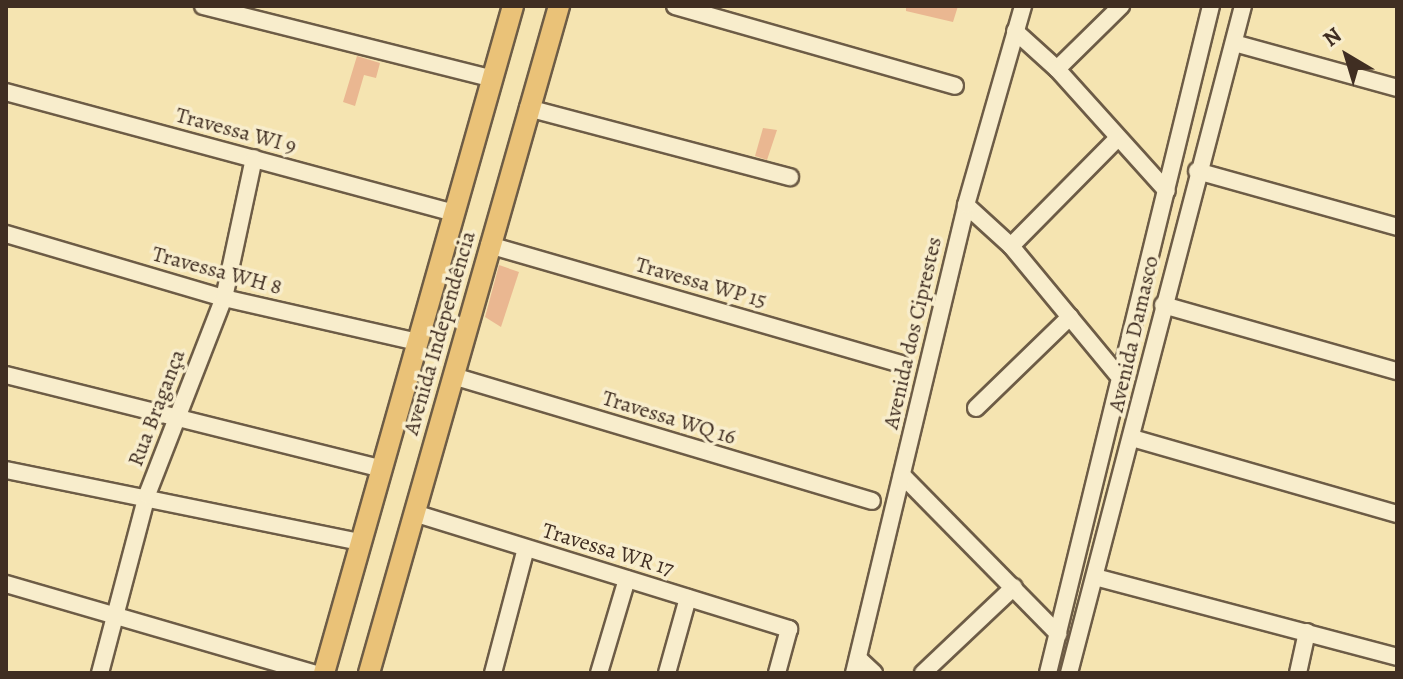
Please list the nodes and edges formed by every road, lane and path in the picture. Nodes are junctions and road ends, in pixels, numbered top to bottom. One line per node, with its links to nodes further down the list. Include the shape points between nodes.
1 (203, 6): 12 (street)
2 (513, 6): 12 (main road, Avenida Independência)
3 (559, 6): 16 (main road, Avenida Independência)
4 (675, 6): 13 (street)
5 (1023, 6): 9 (street, Avenida dos Ciprestes)
6 (1121, 6): 11 (street)
7 (1243, 6): 10 (street, Avenida Damasco)
8 (1212, 11): 21 (street, Avenida Damasco)
9 (1015, 31): 11 (street); 22 (street, Avenida dos Ciprestes)
10 (1234, 43): 14 (street); 19 (street, Avenida Damasco)
11 (1057, 69): 17 (street)
12 (493, 79): 23 (main road, Avenida Independência)
13 (955, 86)
14 (1397, 88)
15 (6, 92): 18 (street, Travessa WI 9)
16 (528, 108): 20 (street); 26 (main road, Avenida Independência)
17 (1118, 138): 21 (street); 27 (street)
18 (254, 158): 23 (street, Travessa WI 9); 28 (street, Rua Bragança)
19 (1197, 171): 24 (street); 29 (street, Avenida Damasco)
20 (790, 177)
21 (1167, 191): 34 (street, Avenida Damasco)
22 (966, 205): 27 (street); 42 (street, Avenida dos Ciprestes)
23 (455, 213): 31 (main road, Avenida Independência)
24 (1397, 227)
25 (6, 234): 28 (street, Travessa WH 8)
26 (489, 245): 32 (street, Travessa WP 15); 36 (main road, Avenida Independência)
27 (1011, 246): 30 (street)
28 (224, 298): 31 (street, Travessa WH 8); 38 (street, Rua Bragança)
29 (1163, 305): 33 (street); 39 (street, Avenida Damasco)
30 (1070, 317): 34 (street); 37 (street)
31 (418, 342): 40 (main road, Avenida Independência)
32 (901, 364)
33 (1397, 371)
34 (1117, 374): 56 (street, Avenida Damasco)
35 (6, 375): 38 (street)
36 (453, 376): 44 (street, Travessa WQ 16); 45 (main road, Avenida Independência)
37 (976, 408)
38 (175, 420): 40 (street); 43 (street, Rua Bragança)
39 (1132, 438): 46 (street); 49 (street, Avenida Damasco)
40 (382, 469): 47 (main road, Avenida Independência)
41 (6, 470): 43 (street)
42 (902, 475): 52 (street); 58 (street, Avenida dos Ciprestes)
43 (147, 495): 47 (street); 54 (street, Rua Bragança)
44 (872, 501)
45 (414, 513): 48 (street, Travessa WR 17); 62 (main road, Avenida Independência)
46 (1397, 514)
47 (360, 542): 61 (main road, Avenida Independência)
48 (526, 548): 50 (street, Travessa WR 17); 63 (street)
49 (1095, 577): 55 (street); 70 (street, Avenida Damasco)
50 (627, 579): 53 (street, Travessa WR 17); 64 (street)
51 (6, 584): 54 (street)
52 (1014, 587): 56 (street); 68 (street)
53 (688, 598): 65 (street); 66 (street, Travessa WR 17, via 789,629)
54 (115, 614): 59 (street, Rua Bragança); 60 (street)
55 (1307, 632): 57 (street); 71 (street)
56 (1058, 634): 69 (street, Avenida Damasco)
57 (1397, 657)
58 (856, 666): 67 (street)
59 (100, 673)
60 (313, 673)
61 (324, 673)
62 (369, 673)
63 (493, 673)
64 (599, 673)
65 (667, 673)
66 (777, 673)
67 (874, 673)
68 (923, 673)
69 (1048, 673)
70 (1069, 673)
71 (1298, 673)

